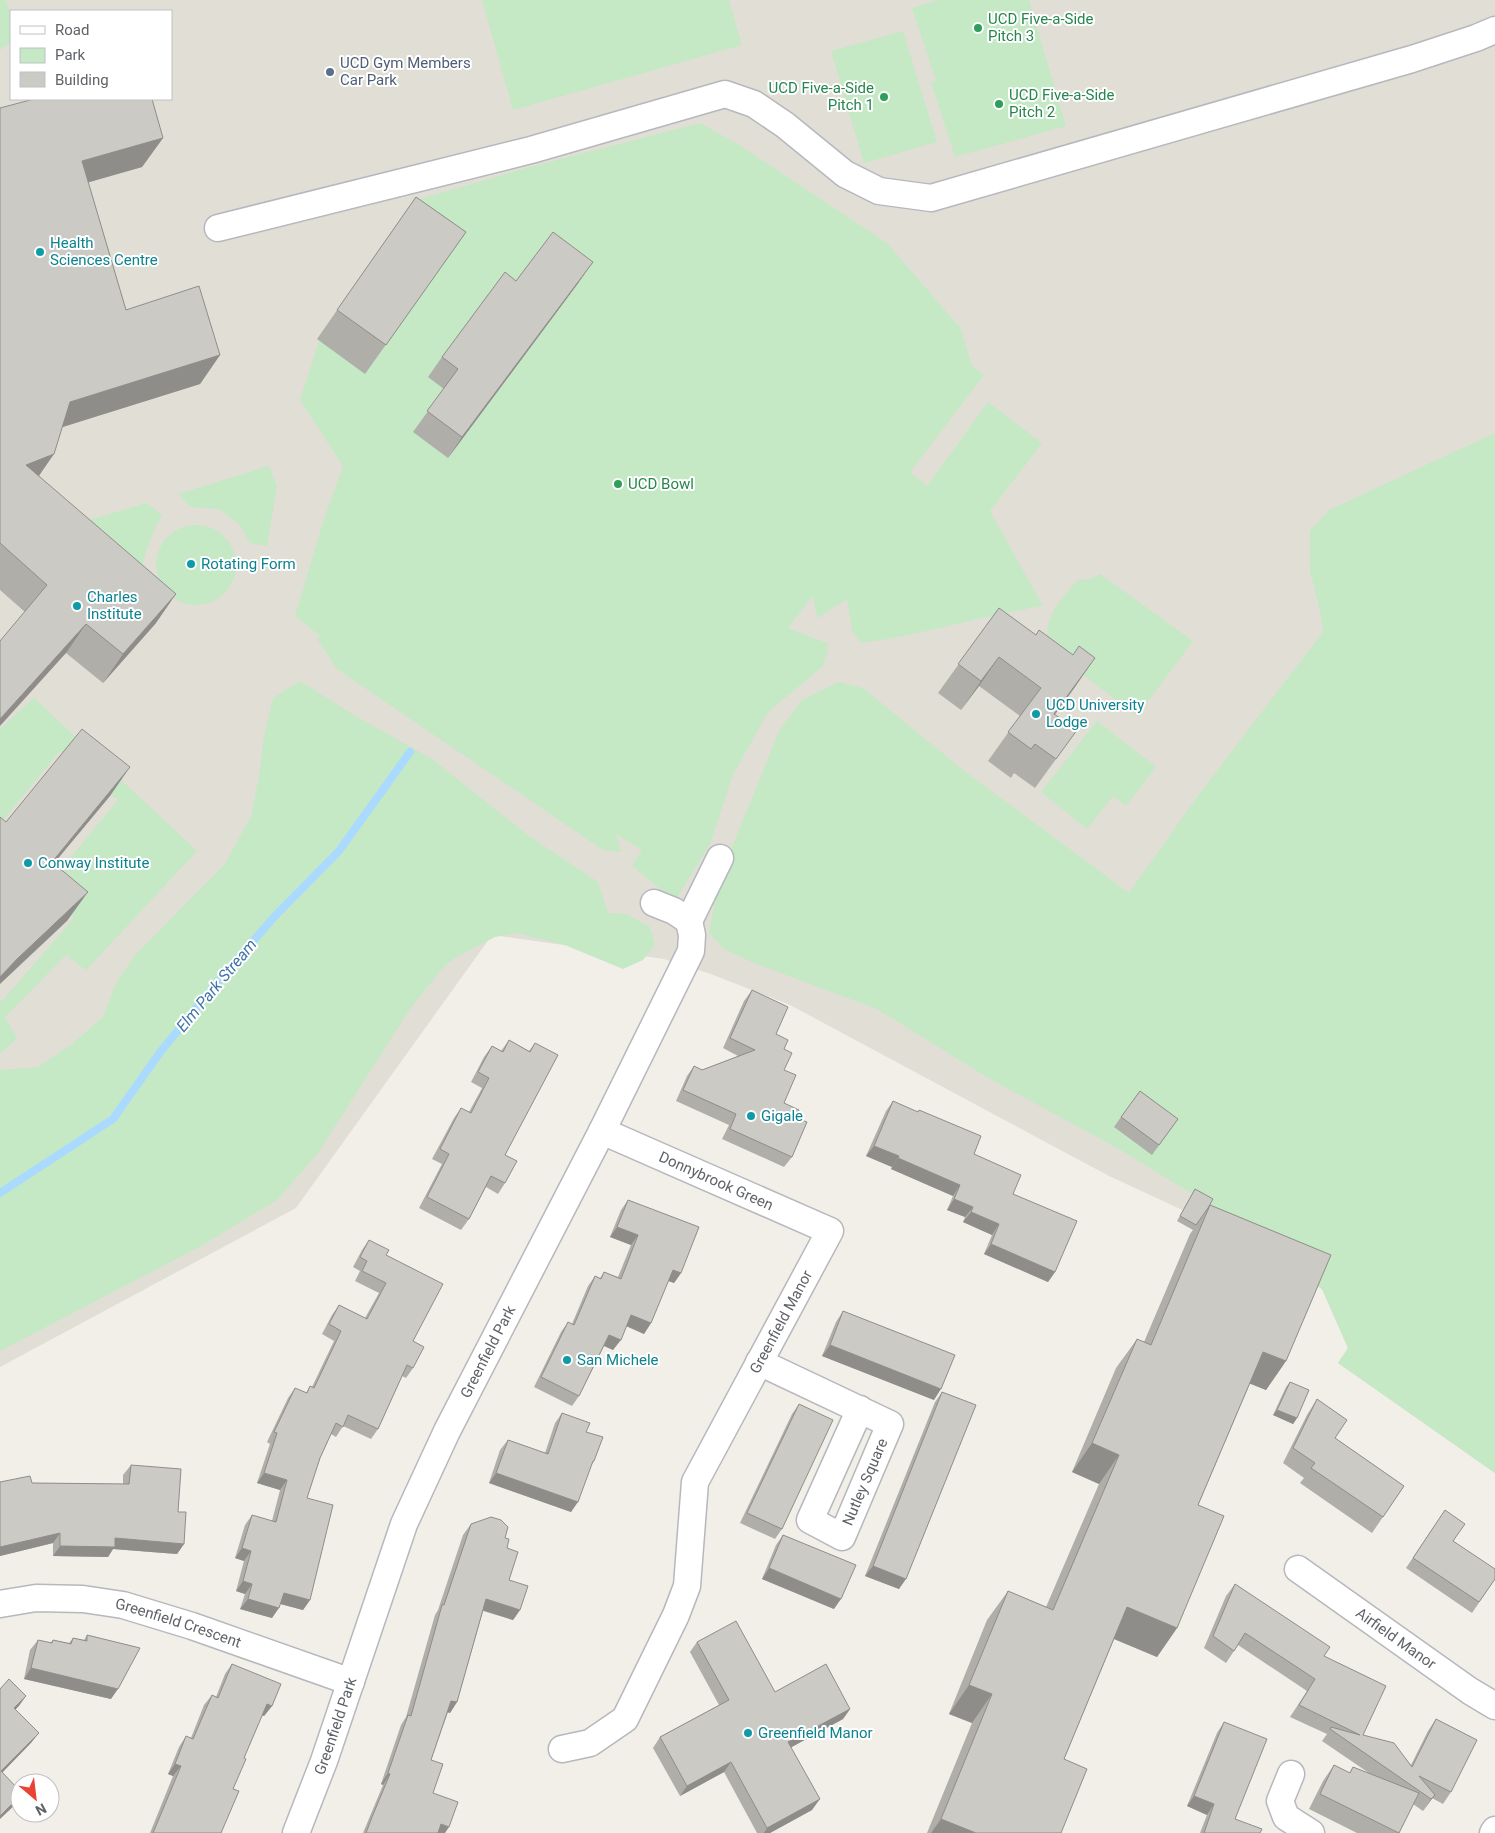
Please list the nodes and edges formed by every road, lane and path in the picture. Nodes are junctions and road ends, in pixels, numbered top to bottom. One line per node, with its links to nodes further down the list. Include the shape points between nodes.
1 (1495, 30): 2 (street, via 1412,59 932,198 870,187 845,174 754,104 725,94 531,150)
2 (218, 228)
3 (720, 858): 5 (street)
4 (654, 903): 5 (street, via 674,911)
5 (689, 922): 6 (street, Greenfield Park, via 691,951)
6 (602, 1131): 7 (street, Donnybrook Green); 12 (street, Greenfield Park, via 460,1406 404,1524)
7 (830, 1230): 8 (street, Greenfield Manor)
8 (759, 1362): 9 (street); 14 (street, Greenfield Manor, via 695,1482 687,1586 669,1631 625,1719 590,1743)
9 (860, 1410)
10 (1298, 1569): 13 (street, Airfield Manor)
11 (0, 1604): 12 (street, Greenfield Crescent, via 36,1598 123,1605)
12 (351, 1682): 16 (street, Greenfield Park)
13 (1495, 1706)
14 (562, 1749)
15 (1291, 1774): 17 (street, via 1280,1801 1286,1818)
16 (296, 1833)
17 (1311, 1833)

